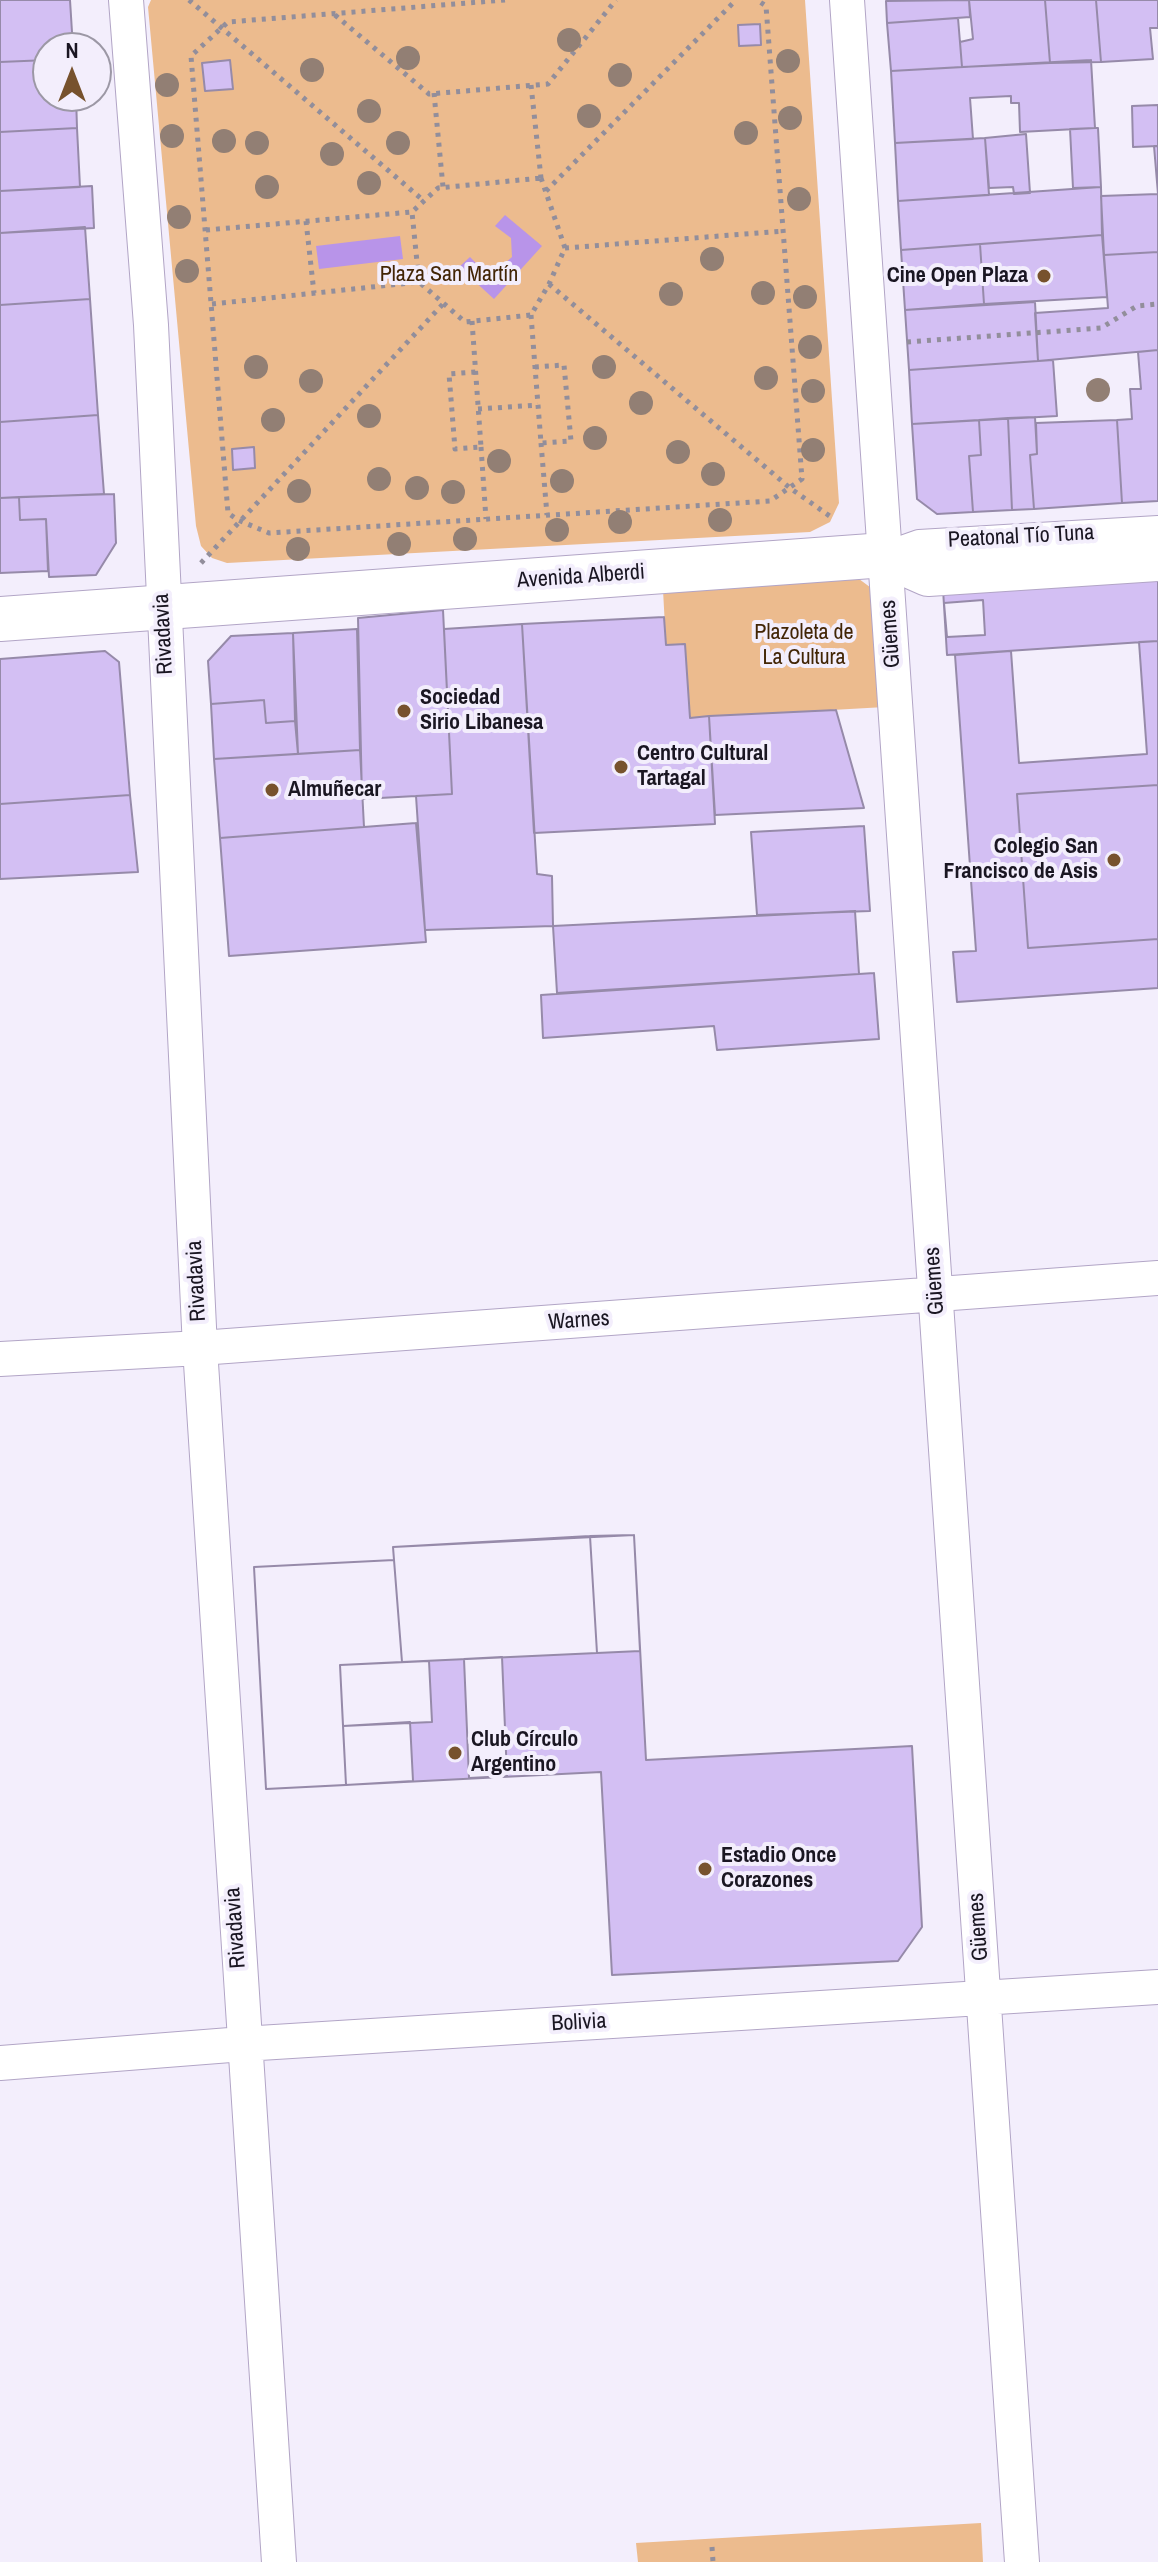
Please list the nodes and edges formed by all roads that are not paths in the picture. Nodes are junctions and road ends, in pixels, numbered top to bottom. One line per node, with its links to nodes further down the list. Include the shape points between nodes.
1 (126, 0): 6 (street, Rivadavia, via 151,325)
2 (847, 0): 4 (street, Güemes)
3 (1158, 529): 4 (street, Peatonal Tío Tuna, via 919,543)
4 (885, 555): 5 (main road, Avenida Alberdi, via 928,574); 6 (main road, Avenida Alberdi); 9 (street, Güemes)
5 (1158, 559)
6 (162, 608): 7 (main road, Avenida Alberdi); 10 (street, Rivadavia)
7 (0, 619)
8 (1158, 1278): 9 (street, Warnes)
9 (935, 1295): 10 (street, Warnes); 13 (street, Güemes)
10 (200, 1348): 11 (street, Warnes); 14 (street, Rivadavia)
11 (0, 1359)
12 (1158, 1987): 13 (street, Bolivia)
13 (984, 1999): 14 (street, Bolivia); 17 (street, Güemes)
14 (243, 2044): 15 (street, Bolivia); 16 (street, Rivadavia)
15 (0, 2063)
16 (279, 2562)
17 (1022, 2562)

